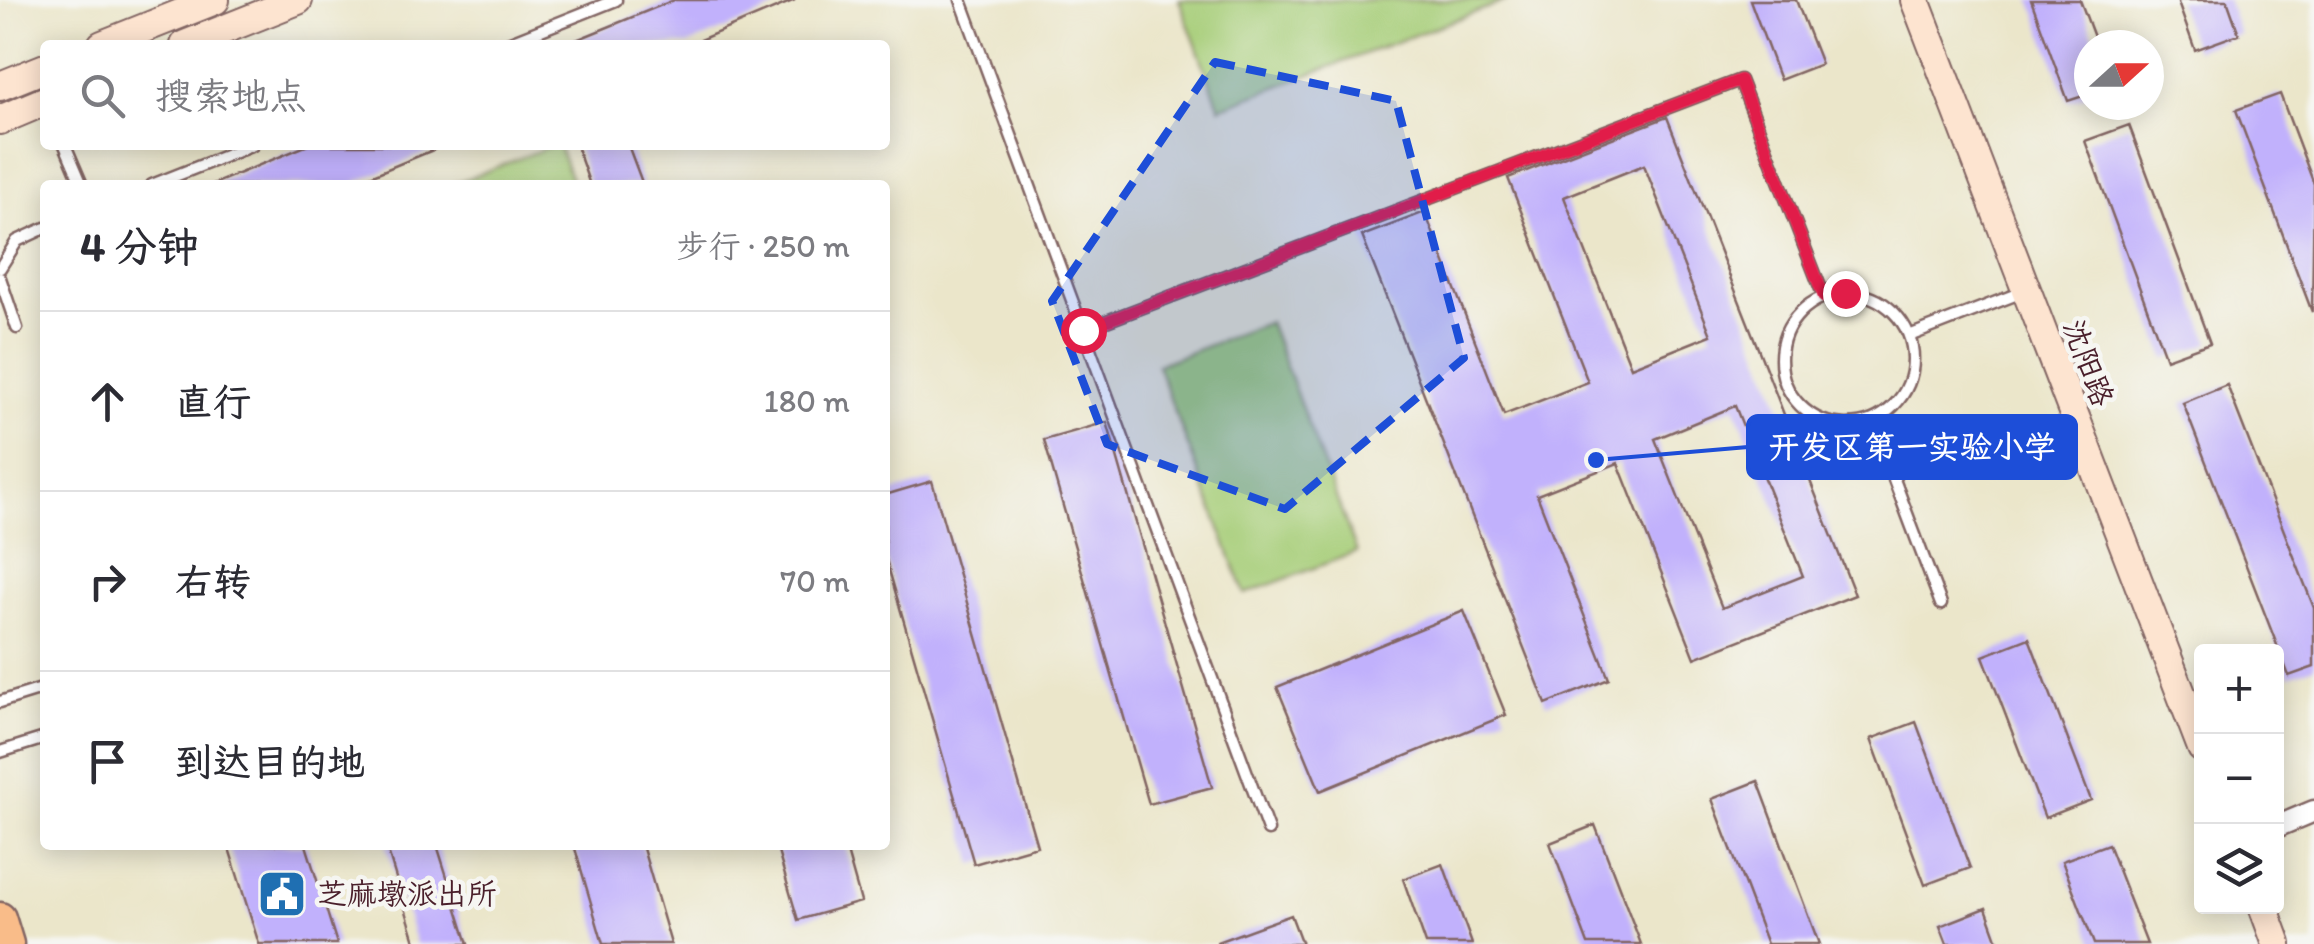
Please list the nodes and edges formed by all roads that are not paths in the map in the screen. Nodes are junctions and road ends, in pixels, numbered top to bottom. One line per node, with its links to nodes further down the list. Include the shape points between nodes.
1 (215, 0): 7 (street)
2 (298, 0): 6 (street)
3 (616, 0): 8 (lane)
4 (962, 0): 23 (lane)
5 (1914, 0): 20 (street, 沈阳路)
6 (230, 37)
7 (115, 40)
8 (516, 40)
9 (40, 70): 10 (street)
10 (0, 86)
11 (40, 103): 12 (street)
12 (0, 120)
13 (67, 150): 15 (lane)
14 (240, 150): 16 (lane)
15 (80, 180)
16 (164, 180)
17 (40, 230): 18 (lane, via 17,241)
18 (0, 268)
19 (0, 278): 22 (lane)
20 (2026, 290): 24 (lane); 29 (street, 沈阳路)
21 (1824, 297): 23 (lane, via 1740,80); 24 (lane, via 1865,295 1884,304); 25 (lane, via 1785,336 1782,374 1800,407 1816,418 1834,425)
22 (17, 328)
23 (1083, 330): 34 (lane)
24 (1909, 336): 25 (lane, via 1908,386)
25 (1872, 421): 26 (lane)
26 (1941, 604)
27 (40, 690): 28 (lane)
28 (0, 702)
29 (2197, 734)
30 (40, 740): 31 (lane)
31 (0, 752)
32 (2314, 811): 33 (street)
33 (2283, 824)
34 (1268, 830)
35 (2265, 914): 38 (street)
36 (0, 918): 37 (main road)
37 (8, 944)
38 (2277, 944)

